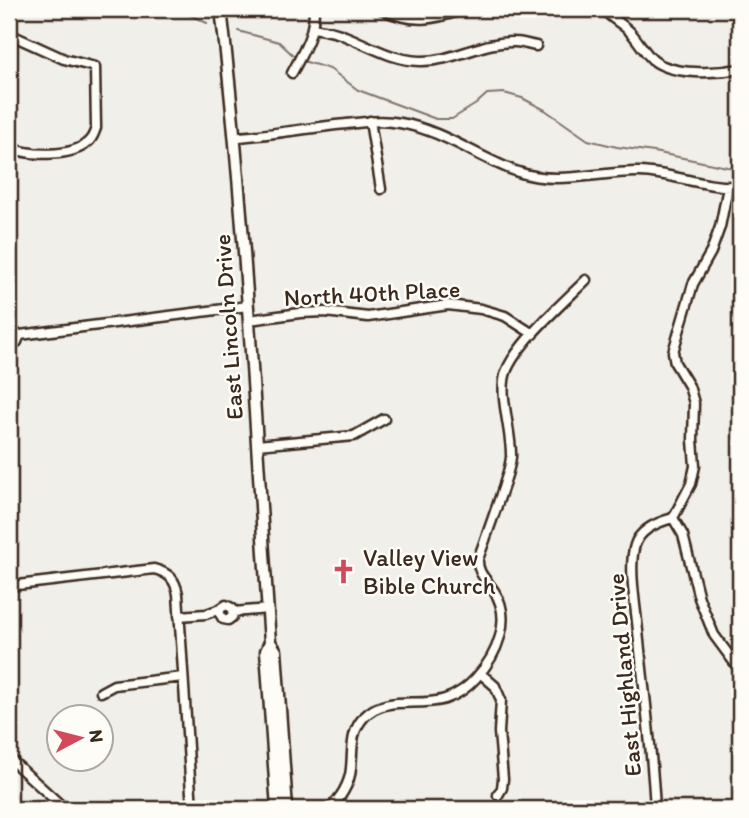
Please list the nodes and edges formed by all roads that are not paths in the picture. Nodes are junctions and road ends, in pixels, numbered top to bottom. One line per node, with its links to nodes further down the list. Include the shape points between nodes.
1 (221, 9): 14 (main road, East Lincoln Drive)
2 (254, 9): 3 (street)
3 (269, 9)
4 (314, 9): 8 (street)
5 (381, 9): 6 (street, via 421,20)
6 (465, 9)
7 (603, 9): 11 (street, via 659,64 687,71)
8 (313, 28): 10 (street, via 342,34 405,60 436,60 505,43); 12 (street)
9 (9, 34): 15 (street, via 64,59 95,67 96,128 87,144 77,149 28,154)
10 (536, 46)
11 (740, 69)
12 (294, 70)
13 (370, 121): 14 (street); 17 (street, via 416,127 539,177 640,172); 18 (street)
14 (236, 137): 23 (main road, East Lincoln Drive)
15 (9, 146)
16 (740, 186): 17 (street)
17 (728, 187): 31 (street, via 720,228 693,284 673,352 695,403 695,466)
18 (381, 189)
19 (9, 253): 20 (street)
20 (9, 263)
21 (586, 280): 26 (street)
22 (9, 302): 25 (street)
23 (248, 306): 24 (main road, East Lincoln Drive); 27 (street, North 40th Place)
24 (249, 320): 26 (street, North 40th Place, via 326,312 368,317 448,305 505,316); 30 (main road, East Lincoln Drive)
25 (10, 329): 27 (street)
26 (533, 334): 37 (street, via 505,375 510,461 477,567 499,601 503,626)
27 (20, 335): 28 (street, via 17,342)
28 (9, 342)
29 (384, 419): 30 (street, via 354,436)
30 (257, 445): 33 (main road, East Lincoln Drive)
31 (673, 518): 36 (street, via 683,535 714,635); 47 (street, East Highland Drive, via 642,533 633,554)
32 (9, 586): 34 (street, via 154,569 166,573 176,585)
33 (268, 609): 34 (street, via 234,612 229,605 221,613); 35 (main road, East Lincoln Drive)
34 (180, 616): 38 (street)
35 (270, 642): 44 (main road, East Lincoln Drive, via 266,651); 45 (main road, East Lincoln Drive, via 276,651)
36 (740, 670)
37 (480, 673): 41 (street, via 495,686 501,700 503,779); 46 (street, via 446,699 389,703 361,720 354,732 349,779)
38 (183, 677): 39 (street, via 114,685); 43 (street)
39 (101, 692)
40 (9, 758): 42 (street)
41 (498, 795)
42 (65, 809)
43 (192, 809)
44 (277, 809)
45 (286, 809)
46 (329, 809)
47 (655, 809)

